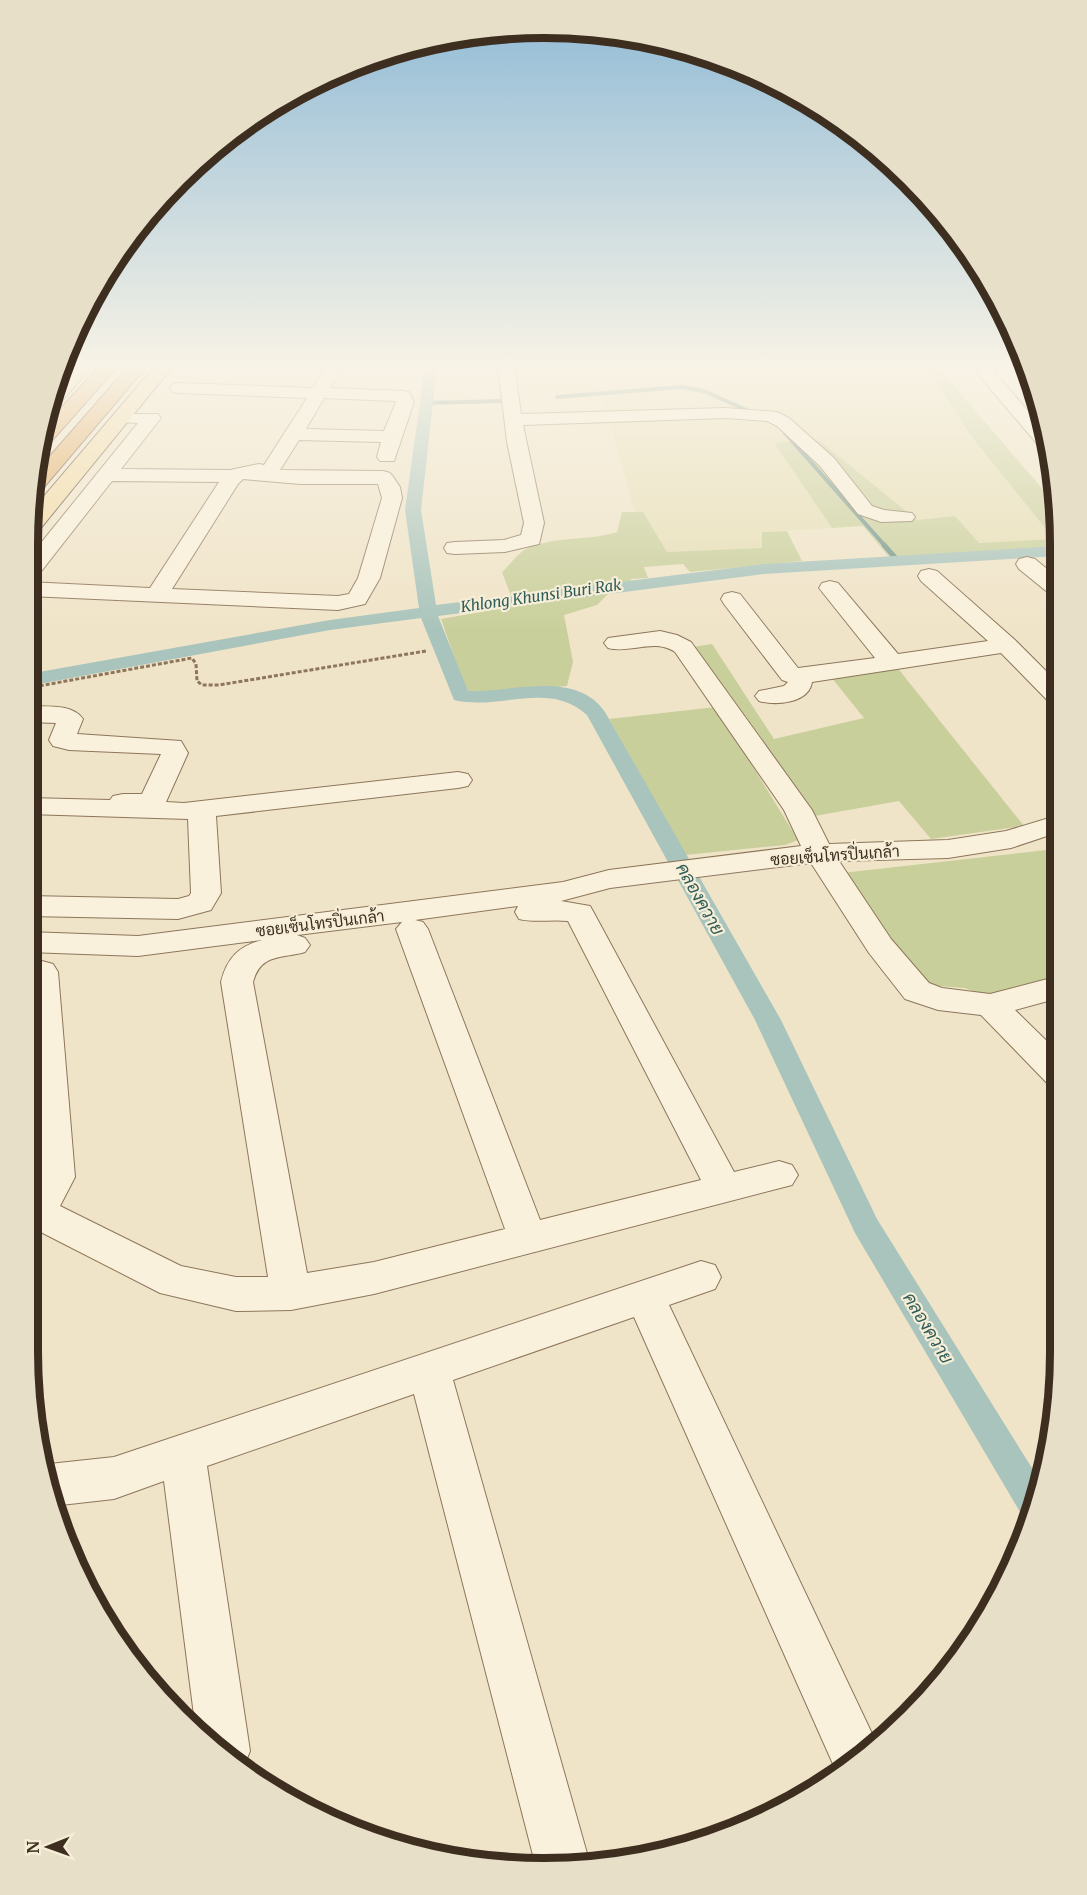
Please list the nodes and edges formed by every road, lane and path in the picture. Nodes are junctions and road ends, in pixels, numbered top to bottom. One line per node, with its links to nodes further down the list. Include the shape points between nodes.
1 (62, 454): 15 (highway)
2 (90, 454): 17 (main road)
3 (123, 454): 16 (street)
4 (281, 454): 11 (street)
5 (307, 454): 10 (street)
6 (346, 454): 13 (street)
7 (388, 454): 14 (street)
8 (520, 454): 20 (street, via 534,523 531,539 505,546)
9 (819, 454): 19 (street, via 865,510 881,516)
10 (303, 462): 11 (street); 13 (street)
11 (271, 470): 12 (street)
12 (236, 475): 13 (street); 16 (street); 27 (street)
13 (337, 476): 14 (street)
14 (383, 477): 27 (street, via 392,489 392,498 369,578 357,599 338,603)
15 (42, 478)
16 (104, 479): 17 (street); 21 (street)
17 (68, 480): 18 (main road)
18 (39, 516)
19 (905, 517)
20 (455, 548)
21 (38, 561)
22 (1027, 564): 24 (street)
23 (928, 576): 30 (street)
24 (1050, 583)
25 (830, 588): 32 (street)
26 (38, 590): 27 (street)
27 (156, 596)
28 (732, 599): 33 (street, via 783,668 790,675)
29 (616, 643): 43 (street, via 661,639 676,640 683,646 798,810)
30 (1006, 645): 32 (street); 35 (street)
31 (426, 651): 34 (path, via 219,685 202,685 197,681 192,658)
32 (891, 661): 33 (street)
33 (801, 676): 36 (street, via 799,688 791,693)
34 (38, 686)
35 (1050, 689)
36 (768, 696)
37 (38, 714): 39 (street, via 70,719 62,740 69,742 157,745 172,747 175,753 153,800 142,803)
38 (458, 780): 41 (street)
39 (38, 798)
40 (38, 806): 41 (street)
41 (202, 809): 45 (street, via 206,893 200,903 178,909)
42 (1050, 826): 43 (street, ซอยเซ็นโทรปิ่นเกล้า, via 1011,839 948,849)
43 (819, 853): 44 (street, ซอยเซ็นโทรปิ่นเกล้า); 51 (street, via 880,946 917,991 938,999)
44 (609, 879): 46 (street, ซอยเซ็นโทรปิ่นเกล้า, via 560,875 137,929); 48 (street, ซอยเซ็นโทรปิ่นเกล้า, via 562,891)
45 (38, 906)
46 (38, 925)
47 (412, 929): 54 (street, via 550,909 579,913); 57 (street); 59 (street, via 259,950 240,966 237,982)
48 (38, 957)
49 (38, 988): 55 (street, via 56,1177 50,1192)
50 (1050, 989): 51 (street)
51 (990, 1005): 52 (street)
52 (1050, 1065)
53 (779, 1175): 54 (street)
54 (724, 1189): 57 (street)
55 (38, 1202)
56 (38, 1212): 59 (street, via 174,1281 236,1294)
57 (528, 1239): 59 (street, via 374,1278)
58 (701, 1277): 60 (street)
59 (291, 1293)
60 (645, 1296): 61 (street); 65 (street)
61 (429, 1369): 62 (street); 66 (street)
62 (183, 1455): 63 (street, via 114,1478); 64 (street)
63 (56, 1484)
64 (223, 1743)
65 (854, 1752)
66 (561, 1857)

